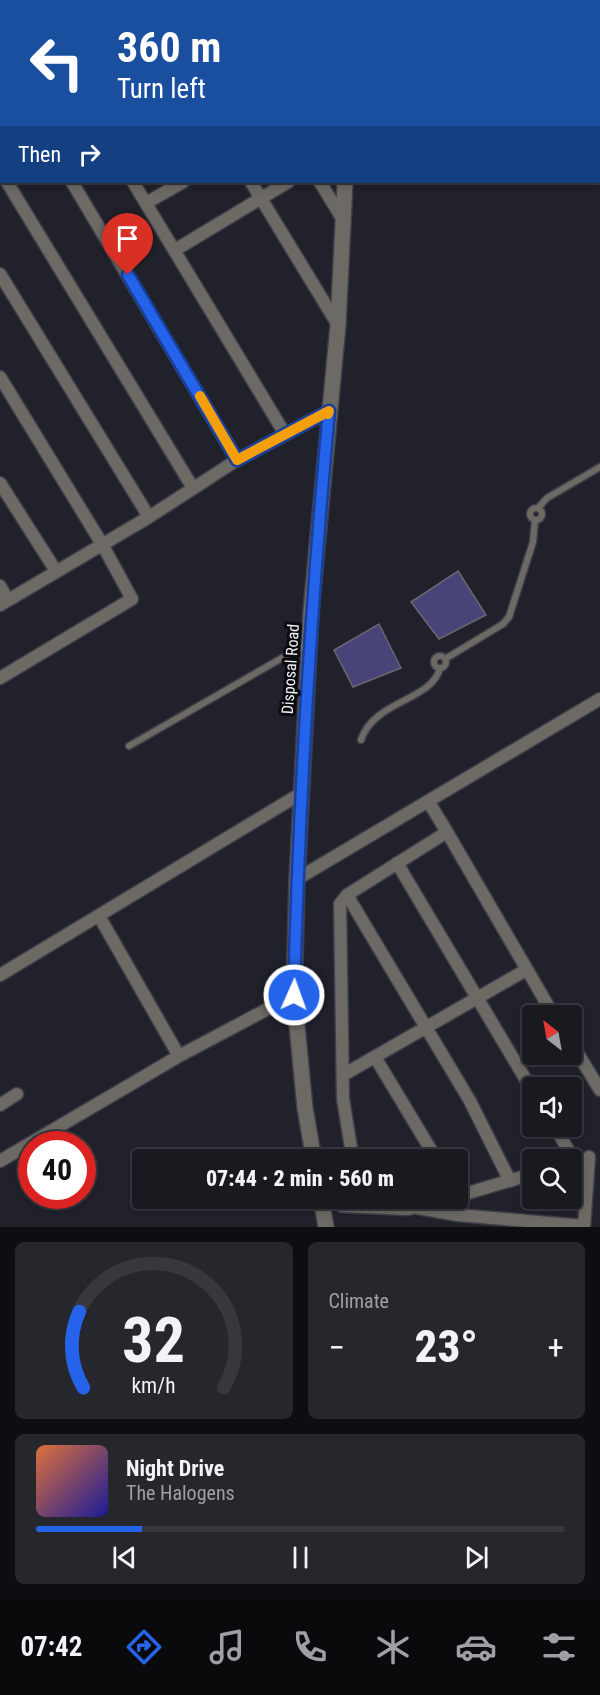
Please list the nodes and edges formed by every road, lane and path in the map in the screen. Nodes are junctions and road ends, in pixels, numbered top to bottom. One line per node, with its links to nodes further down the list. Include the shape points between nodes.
1 (8, 183): 21 (street)
2 (73, 183): 18 (street)
3 (134, 183): 10 (street)
4 (181, 183): 10 (street)
5 (252, 183): 9 (street)
6 (286, 183): 9 (street)
7 (321, 183): 11 (street)
8 (345, 183): 11 (street, Disposal Road)
9 (261, 198): 12 (street); 14 (street)
10 (146, 203): 12 (street)
11 (342, 218): 14 (street, Disposal Road)
12 (175, 250): 17 (street)
13 (0, 274): 22 (street)
14 (338, 325): 16 (street, Disposal Road)
15 (0, 377): 23 (street)
16 (329, 411): 17 (street); 27 (street, Disposal Road)
17 (285, 434): 18 (street)
18 (237, 460): 21 (street)
19 (600, 467): 28 (lane, via 533,509 533,542 509,617)
20 (0, 483): 24 (street)
21 (193, 488): 22 (street)
22 (149, 517): 23 (street)
23 (102, 544): 24 (street); 30 (street, via 132,599)
24 (56, 571): 26 (street)
25 (0, 586): 26 (street)
26 (4, 602)
27 (309, 642): 33 (lane); 34 (street, Disposal Road)
28 (446, 659): 29 (lane); 29 (lane, via 435,659)
29 (440, 668): 32 (lane, via 432,683 371,720)
30 (0, 678)
31 (600, 699): 35 (street)
32 (361, 740)
33 (129, 746)
34 (300, 794): 38 (street, Disposal Road); 40 (street)
35 (428, 801): 36 (street); 38 (street)
36 (447, 832): 37 (street); 41 (street)
37 (397, 863): 39 (street); 44 (street)
38 (297, 879): 43 (street, Disposal Road)
39 (347, 895): 46 (street); 50 (street, via 339,907)
40 (99, 916): 42 (street); 47 (street)
41 (526, 970): 44 (street); 45 (street)
42 (0, 975)
43 (294, 995): 47 (street); 55 (street, Disposal Road)
44 (478, 998): 46 (street); 51 (street)
45 (547, 1005)
46 (425, 1028): 48 (street); 61 (street, via 470,1101)
47 (179, 1056): 59 (street)
48 (375, 1057): 50 (street); 57 (street)
49 (582, 1060): 52 (street)
50 (343, 1075): 56 (street)
51 (524, 1077)
52 (600, 1090)
53 (17, 1095): 54 (street)
54 (0, 1105)
55 (312, 1149)
56 (350, 1149)
57 (430, 1149)
58 (594, 1155): 65 (street)
59 (0, 1160)
60 (522, 1177): 61 (street)
61 (510, 1181): 62 (street)
62 (468, 1193)
63 (323, 1209): 66 (street)
64 (424, 1209): 65 (street)
65 (584, 1226)
66 (326, 1227)

